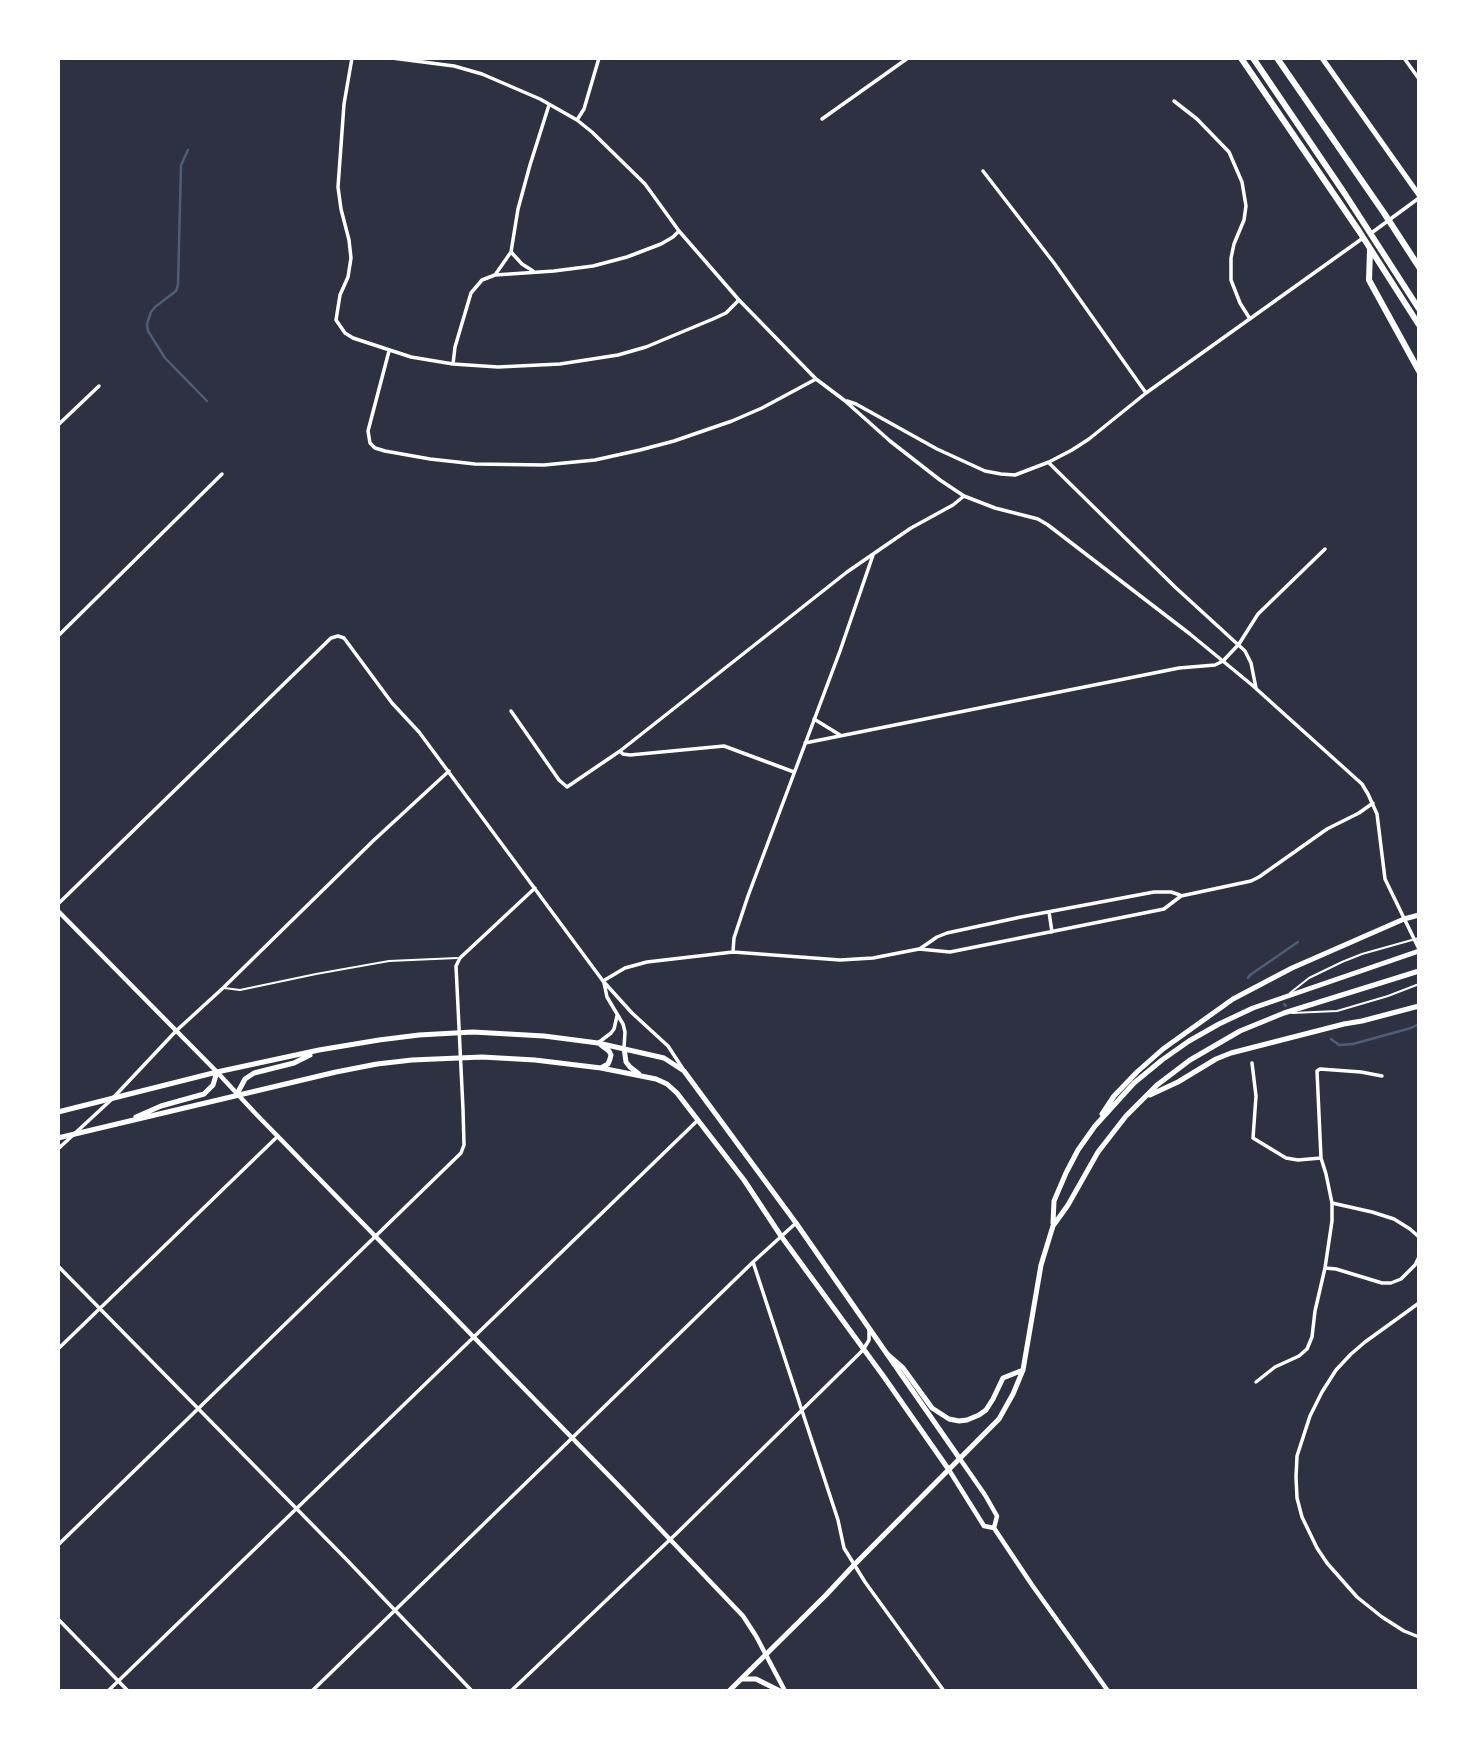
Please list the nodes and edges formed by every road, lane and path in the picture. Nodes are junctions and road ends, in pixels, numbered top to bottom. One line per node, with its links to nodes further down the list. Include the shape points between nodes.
1 (352, 58): 27 (street, via 338,187 351,258 335,320 352,338)
2 (392, 58): 12 (street, via 482,74)
3 (599, 58): 14 (street)
4 (908, 58): 13 (street)
5 (1241, 58): 18 (highway)
6 (1253, 58): 24 (highway)
7 (1277, 58): 20 (highway)
8 (1322, 58): 16 (main road)
9 (1404, 58): 10 (street)
10 (1419, 79)
11 (1174, 101): 25 (street, via 1229,152 1242,182 1246,206 1231,258 1231,280)
12 (549, 104): 14 (street); 19 (street, via 521,198)
13 (822, 119)
14 (577, 120): 17 (street, via 645,184)
15 (982, 170): 32 (street)
16 (1419, 196): 25 (street)
17 (680, 231): 21 (street, via 627,257); 23 (street)
18 (1369, 247): 26 (highway); 29 (highway, via 1369,280)
19 (511, 252): 21 (street); 22 (street)
20 (1419, 267)
21 (534, 272): 22 (street)
22 (495, 275): 28 (street, via 482,280 471,293)
23 (739, 300): 28 (street, via 726,313 691,330 618,355 541,366); 30 (street)
24 (1419, 309)
25 (1250, 319): 32 (street)
26 (1419, 325)
27 (389, 351): 28 (street); 30 (street, via 368,431 370,443 385,451 475,464 544,465 640,450 732,421)
28 (453, 364)
29 (1419, 371)
30 (816, 379): 33 (street)
31 (99, 386): 34 (street)
32 (1146, 393): 35 (street, via 1089,439)
33 (844, 400): 35 (street, via 985,471 1015,475); 37 (street)
34 (58, 425)
35 (1049, 462): 41 (street)
36 (222, 474): 40 (street)
37 (964, 496): 39 (street); 42 (street, via 1048,525)
38 (1325, 550): 41 (street, via 1258,614)
39 (874, 553): 45 (street); 48 (street)
40 (58, 636)
41 (1238, 644): 42 (street); 43 (street, via 1251,663)
42 (1223, 661): 43 (street); 46 (street)
43 (1257, 690): 51 (street, via 1362,784)
44 (511, 711): 48 (street, via 567,787)
45 (814, 719): 46 (street); 47 (street)
46 (842, 736): 47 (street)
47 (804, 743): 50 (street)
48 (620, 751): 50 (street, via 630,755 724,746)
49 (449, 771): 52 (street); 54 (street, via 344,638 331,638); 68 (street)
50 (794, 772): 63 (street, via 748,896)
51 (1373, 802): 53 (street, via 1251,881); 58 (street, via 1385,879)
52 (535, 888): 64 (street); 66 (street)
53 (1181, 896): 56 (street, via 1154,892); 59 (street, via 1164,909)
54 (58, 904)
55 (58, 911): 73 (street)
56 (1049, 912): 59 (street); 61 (street, via 947,933)
57 (1419, 915): 58 (main road)
58 (1404, 919): 62 (street); 91 (main road, via 1233,999 1137,1072)
59 (1052, 932): 61 (street, via 950,952)
60 (1419, 938): 69 (lane, via 1342,962 1309,978)
61 (919, 950): 63 (street, via 841,960)
62 (1419, 950): 69 (main road)
63 (733, 951): 66 (street, via 647,962)
64 (460, 958): 68 (lane, via 390,961 240,990); 74 (street)
65 (1418, 971): 71 (main road)
66 (603, 981): 72 (street); 81 (street, via 668,1046)
67 (1419, 984): 71 (lane, via 1337,1012)
68 (223, 988): 73 (street)
69 (1287, 996): 91 (main road, via 1189,1041 1134,1083)
70 (1419, 1006): 86 (main road, via 1231,1054)
71 (1284, 1013): 86 (main road, via 1212,1045)
72 (617, 1016): 75 (street, via 614,1029); 76 (street, via 625,1032)
73 (176, 1031): 82 (street); 87 (street)
74 (459, 1032): 75 (main road); 77 (main road); 78 (street)
75 (598, 1043): 76 (main road); 80 (main road, via 611,1055)
76 (624, 1048): 81 (main road, via 664,1058); 83 (main road, via 626,1062)
77 (319, 1050): 82 (main road); 85 (main road, via 294,1063 254,1073)
78 (461, 1058): 80 (main road); 85 (main road, via 377,1064); 101 (street, via 463,1150)
79 (1252, 1063): 96 (street, via 1256,1096 1253,1138 1286,1158)
80 (601, 1068): 83 (main road)
81 (684, 1071): 98 (main road)
82 (217, 1072): 85 (street); 87 (main road); 90 (main road, via 204,1094)
83 (639, 1075): 89 (main road, via 667,1084)
84 (1382, 1076): 96 (street, via 1317,1071)
85 (237, 1094): 90 (main road); 93 (street)
86 (1144, 1097): 99 (main road, via 1098,1152)
87 (111, 1099): 88 (main road); 92 (street)
88 (58, 1112)
89 (698, 1120): 100 (main road); 110 (street)
90 (121, 1124): 92 (main road)
91 (1095, 1126): 99 (main road, via 1066,1173 1054,1202)
92 (72, 1135): 94 (main road); 95 (street)
93 (278, 1136): 101 (street); 108 (street)
94 (58, 1138)
95 (58, 1149)
96 (1321, 1158): 97 (street)
97 (1332, 1203): 102 (street, via 1394,1219); 106 (street)
98 (796, 1223): 100 (street); 109 (main road)
99 (1053, 1226): 114 (main road, via 1041,1265)
100 (781, 1236): 104 (street); 112 (main road)
101 (376, 1237): 110 (street); 116 (street)
102 (1419, 1237)
103 (1419, 1257): 106 (street, via 1401,1279 1391,1283)
104 (753, 1262): 117 (street); 118 (street)
105 (58, 1266): 108 (street)
106 (1325, 1268): 115 (street, via 1307,1349)
107 (1419, 1303): 128 (street, via 1365,1342 1336,1370 1310,1416 1297,1456 1296,1477 1303,1517 1327,1563 1365,1604)
108 (99, 1308): 111 (street); 116 (street)
109 (869, 1329): 112 (street); 113 (main road)
110 (474, 1338): 118 (street); 121 (street)
111 (58, 1349)
112 (863, 1350): 117 (street); 120 (main road)
113 (887, 1354): 114 (main road, via 932,1408 959,1421 986,1410 1003,1378); 119 (main road)
114 (1023, 1370): 119 (main road, via 999,1419)
115 (1256, 1382)
116 (198, 1409): 121 (street); 124 (street)
117 (802, 1410): 123 (street); 125 (street, via 844,1548)
118 (572, 1439): 123 (street); 126 (street)
119 (960, 1459): 120 (main road); 122 (street, via 997,1516)
120 (949, 1469): 122 (street, via 984,1526); 125 (main road)
121 (296, 1509): 126 (street); 131 (street)
122 (994, 1528): 141 (street)
123 (670, 1540): 129 (street, via 743,1616); 136 (street)
124 (58, 1545)
125 (854, 1565): 129 (main road); 140 (street)
126 (394, 1609): 134 (street); 135 (street)
127 (58, 1619): 131 (street)
128 (1419, 1637)
129 (766, 1654): 130 (main road); 139 (street)
130 (742, 1679): 137 (main road); 138 (main road, via 756,1679)
131 (118, 1682): 132 (street); 133 (street)
132 (108, 1691)
133 (128, 1691)
134 (312, 1691)
135 (472, 1691)
136 (511, 1691)
137 (729, 1691)
138 (780, 1691)
139 (785, 1691)
140 (944, 1691)
141 (1108, 1691)

